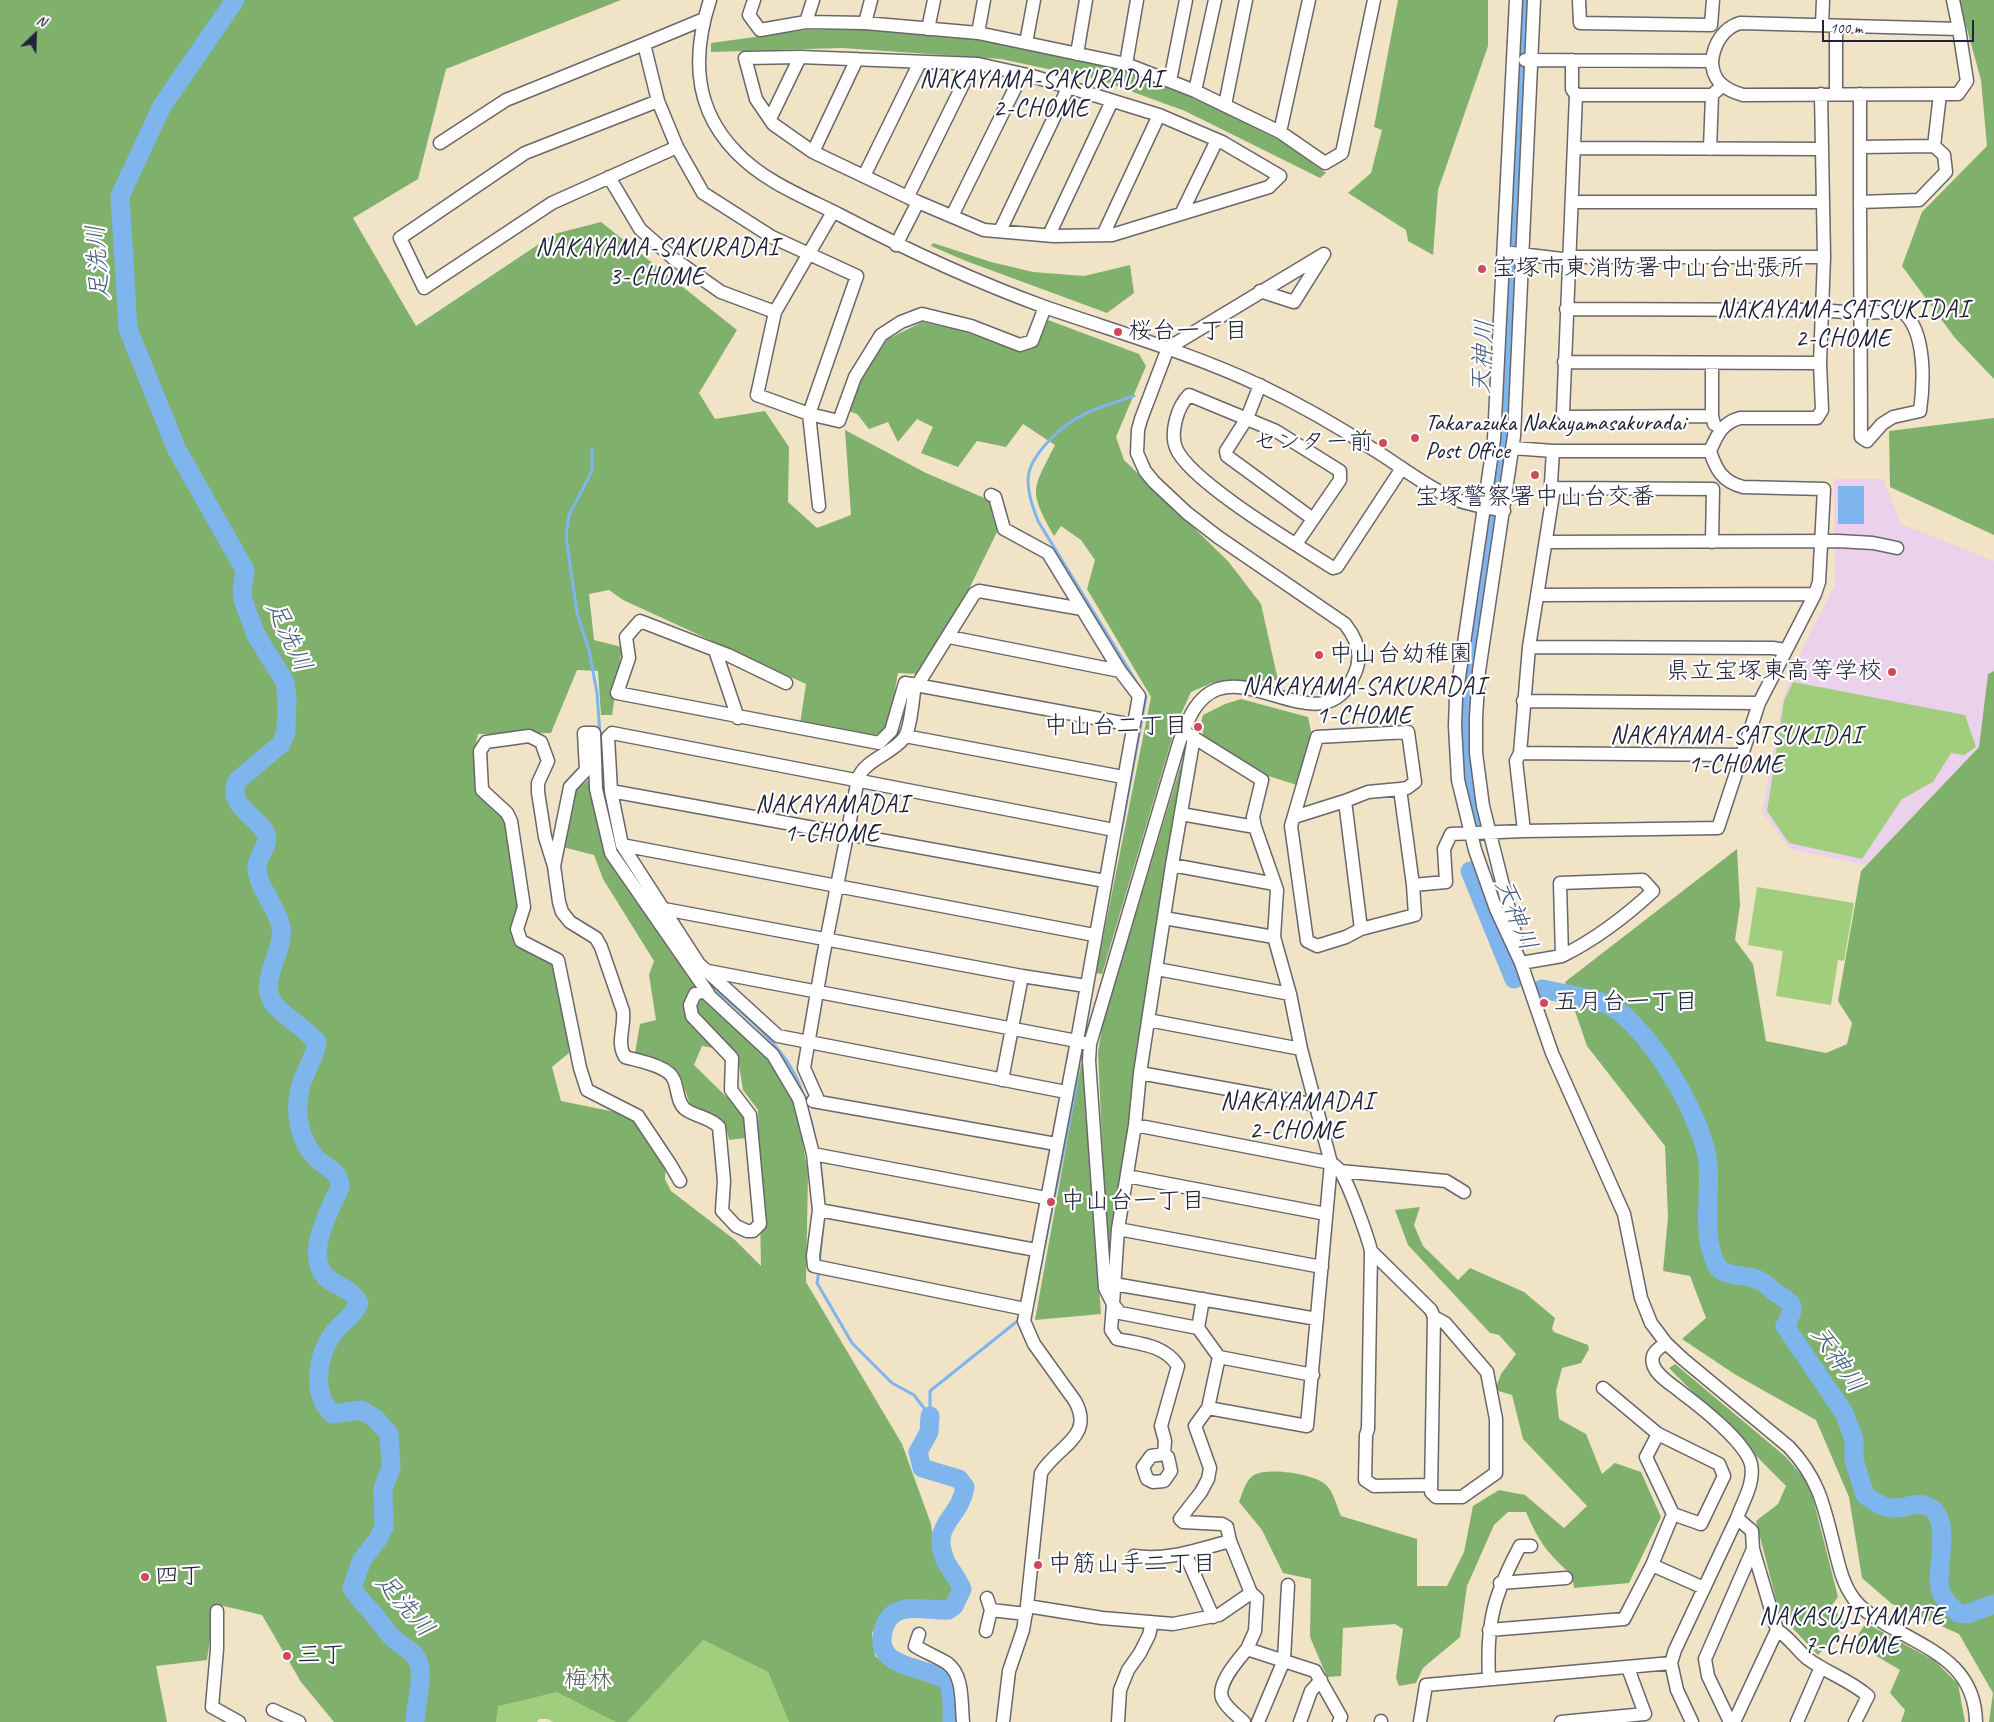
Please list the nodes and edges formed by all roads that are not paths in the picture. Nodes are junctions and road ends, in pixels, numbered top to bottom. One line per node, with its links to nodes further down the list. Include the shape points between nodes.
1 (710, 0): 21 (street)
2 (754, 0): 22 (street, via 749,15 760,30)
3 (813, 0): 22 (street)
4 (871, 0): 23 (street)
5 (934, 0): 27 (street)
6 (984, 0): 29 (street)
7 (1034, 0): 31 (street)
8 (1086, 0): 33 (street)
9 (1137, 0): 42 (street)
10 (1186, 0): 44 (street)
11 (1215, 0): 47 (street)
12 (1246, 0): 55 (street)
13 (1309, 0): 58 (street)
14 (1374, 0): 58 (street, via 1342,153 1325,163)
15 (1516, 0): 36 (street)
16 (1534, 0): 37 (street)
17 (1579, 0): 24 (street, via 1580,23)
18 (1713, 0): 24 (street)
19 (1822, 0): 25 (street)
20 (1953, 0): 28 (street)
21 (704, 19): 32 (street); 74 (street, via 698,50 698,73 708,107 725,141 752,168)
22 (806, 22): 23 (street)
23 (866, 23): 27 (street)
24 (1711, 25): 30 (street)
25 (1822, 25): 26 (street); 30 (street, via 1740,24)
26 (1836, 28): 28 (street); 50 (street)
27 (928, 29): 29 (street)
28 (1959, 29): 52 (street, via 1967,81 1958,94)
29 (978, 33): 31 (street)
30 (1721, 35): 39 (street)
31 (1026, 43): 33 (street)
32 (644, 44): 53 (street); 60 (street, via 506,100)
33 (1077, 54): 42 (street)
34 (800, 57): 35 (street); 57 (street); 57 (street, via 745,58 756,99)
35 (857, 59): 40 (street); 67 (street)
36 (1514, 59): 37 (street); 81 (street)
37 (1533, 60): 38 (street); 82 (street)
38 (1572, 60): 39 (street); 48 (street, via 1572,89)
39 (1712, 61): 46 (street)
40 (920, 62): 41 (street); 68 (street)
41 (973, 64): 43 (street); 70 (street)
42 (1126, 64): 44 (street)
43 (1022, 74): 45 (street); 76 (street)
44 (1170, 81): 47 (street)
45 (1068, 88): 54 (street); 77 (street)
46 (1717, 90): 48 (street); 49 (street, via 1743,94); 65 (street)
47 (1195, 91): 55 (street)
48 (1576, 94): 64 (street)
49 (1821, 94): 50 (street); 66 (street)
50 (1836, 94): 51 (street)
51 (1860, 94): 52 (street); 63 (street)
52 (1940, 94): 61 (street)
53 (658, 101): 62 (street); 69 (street, via 525,153 400,238 424,288 552,202)
54 (1112, 101): 56 (street); 78 (street)
55 (1225, 105): 58 (street)
56 (1159, 115): 59 (street); 79 (street)
57 (770, 119): 67 (street)
58 (1280, 132)
59 (1217, 140): 75 (street); 75 (street, via 1280,176 1269,187)
60 (440, 143)
61 (1934, 146): 63 (street); 73 (street, via 1944,155 1946,172 1919,200)
62 (677, 147): 69 (street); 83 (street, via 703,193 772,237)
63 (1860, 147): 73 (street)
64 (1574, 148): 65 (street); 71 (street)
65 (1710, 149): 66 (street)
66 (1822, 149): 72 (street)
67 (813, 152): 68 (street)
68 (864, 176): 70 (street)
69 (609, 177): 90 (street, via 640,229 674,259 721,292)
70 (913, 199): 76 (street); 80 (street)
71 (1572, 202): 72 (street); 84 (street)
72 (1823, 202): 85 (street)
73 (1860, 202): 91 (street)
74 (833, 212): 80 (street); 83 (street)
75 (1182, 214): 79 (street)
76 (952, 216): 77 (street, via 984,230)
77 (1000, 231): 78 (street)
78 (1049, 235): 79 (street)
79 (1103, 235)
80 (896, 245): 87 (street)
81 (1504, 252): 82 (street); 92 (street)
82 (1524, 253): 84 (street, via 1534,257); 92 (street)
83 (808, 254): 90 (street); 98 (street, via 857,276)
84 (1569, 257): 85 (street); 88 (street)
85 (1824, 257): 89 (street)
86 (1260, 292): 86 (street, via 1268,287 1324,254 1294,302); 93 (street)
87 (1045, 307): 93 (street); 98 (street, via 1032,341 1020,345 940,317 922,314 901,322 880,335 855,377 839,421)
88 (1566, 309): 89 (street); 94 (street)
89 (1822, 310): 91 (street); 95 (street)
90 (775, 312): 98 (street, via 756,395)
91 (1861, 312): 91 (street, via 1861,437 1867,441 1893,417 1920,411 1922,357 1918,339 1904,312)
92 (1510, 340): 102 (street); 109 (street, via 1494,439)
93 (1168, 348): 97 (street); 134 (street, via 1138,430 1137,453 1145,471 1186,512 1218,537 1346,624 1353,634 1359,656 1350,683 1332,700 1308,703 1231,687 1211,692 1195,707)
94 (1564, 362): 96 (street); 99 (street, via 1563,412 1566,416)
95 (1820, 363): 96 (street); 101 (street, via 1822,410 1816,418 1740,418 1724,425)
96 (1712, 364): 99 (street)
97 (1260, 385): 100 (street); 105 (street, via 1335,424)
98 (809, 414): 108 (street)
99 (1712, 416): 101 (street)
100 (1246, 418): 110 (street, via 1226,451 1227,456); 110 (street, via 1276,431 1340,471 1340,480); 114 (street, via 1189,395 1182,402 1174,432 1176,448 1189,467 1216,490)
101 (1718, 434): 104 (street)
102 (1513, 448): 103 (street); 109 (street)
103 (1554, 451): 104 (street); 106 (street, via 1551,483)
104 (1710, 451): 111 (street, via 1719,473 1730,484 1824,490)
105 (1402, 468): 109 (street, via 1448,497); 114 (street, via 1337,567 1333,568)
106 (1554, 488): 112 (street); 113 (street, via 1713,489)
107 (991, 495): 118 (street, via 995,497 1004,529 1048,553)
108 (819, 506)
109 (1494, 509): 120 (street); 121 (street)
110 (1314, 518): 114 (street)
111 (1822, 541): 113 (street); 115 (street, via 1873,543); 117 (street)
112 (1546, 542): 113 (street); 116 (street)
113 (1712, 542)
114 (1296, 544)
115 (1897, 548)
116 (1537, 594): 117 (street); 122 (street)
117 (1815, 594): 124 (street)
118 (1082, 609): 119 (street, via 979,591 974,594); 125 (street)
119 (949, 637): 125 (street); 127 (street)
120 (1464, 639): 121 (street); 150 (street, via 1455,726 1458,780)
121 (1484, 643): 149 (street, via 1476,708 1476,753)
122 (1529, 647): 124 (street); 128 (street)
123 (715, 650): 126 (street); 130 (street); 130 (street, via 640,621 626,637 629,658 617,693)
124 (1785, 650): 129 (street)
125 (1120, 671): 131 (street, via 1139,696)
126 (786, 683)
127 (917, 684): 130 (street, via 906,683 891,730 879,743); 131 (street); 135 (street)
128 (1523, 701): 129 (street); 136 (street)
129 (1759, 703): 137 (street)
130 (738, 718)
131 (1133, 725): 138 (street)
132 (594, 733): 133 (street); 153 (street, via 584,732 586,770 570,787); 171 (street, via 596,788 611,853)
133 (612, 733): 139 (street); 141 (street, via 608,737)
134 (1189, 734): 143 (street); 145 (street, via 1262,780 1253,817); 177 (street)
135 (905, 736): 138 (street); 139 (street, via 891,751 861,772)
136 (1520, 753): 137 (street); 147 (street, via 1516,761)
137 (1742, 755): 147 (street, via 1718,828)
138 (1124, 777): 146 (street)
139 (858, 780): 146 (street); 148 (street)
140 (1400, 789): 142 (street, via 1368,792); 144 (street, via 1414,782 1408,732 1317,737); 156 (street)
141 (611, 791): 148 (street); 151 (street)
142 (1345, 801): 144 (street); 160 (street)
143 (1181, 814): 145 (street); 152 (street)
144 (1294, 817): 160 (street, via 1291,826 1307,941 1317,946)
145 (1255, 827): 155 (street)
146 (1114, 830): 154 (street)
147 (1524, 830): 149 (street)
148 (848, 832): 154 (street); 157 (street)
149 (1489, 832): 150 (street); 165 (street)
150 (1470, 833): 156 (street, via 1450,834 1444,848 1446,882); 165 (street, via 1496,909)
151 (622, 845): 157 (street); 158 (street)
152 (1172, 865): 155 (street); 159 (street)
153 (554, 866): 171 (street, via 562,912 570,922 596,938 601,947 623,1011 622,1052 626,1057 663,1070 674,1078 680,1104 719,1127 724,1181 722,1211 736,1226 753,1231 760,1224 750,1115 731,1090 732,1058 692,1016 690,1005 695,994); 190 (street, via 545,837 538,792 538,783 548,761 540,742 530,736 486,742 480,751 482,790 507,813 510,820 524,907 517,929 521,941 558,960 587,1090 638,1116)
154 (1105, 881): 161 (street)
155 (1275, 884): 162 (street)
156 (1413, 885): 160 (street, via 1415,915)
157 (837, 886): 161 (street); 163 (street)
158 (664, 909): 163 (street); 167 (street, via 699,964)
159 (1164, 918): 162 (street); 166 (street)
160 (1361, 929)
161 (1094, 935): 169 (street)
162 (1274, 937): 172 (street)
163 (826, 938): 168 (street); 170 (street)
164 (1562, 956): 164 (street, via 1560,883 1643,880 1653,891 1592,941); 165 (street)
165 (1521, 963): 206 (street, via 1552,1053 1624,1214 1641,1298 1651,1323)
166 (1156, 969): 172 (street); 173 (street)
167 (708, 971): 170 (street); 176 (street, via 778,1036)
168 (1022, 976): 169 (street); 174 (street)
169 (1086, 986): 175 (street)
170 (817, 990): 174 (street); 176 (street)
171 (708, 993): 182 (street, via 773,1055)
172 (1290, 994): 178 (street)
173 (1148, 1020): 178 (street); 179 (street)
174 (1011, 1028): 175 (street); 180 (street)
175 (1077, 1041): 177 (street); 181 (street)
176 (808, 1043): 180 (street); 183 (street, via 804,1068)
177 (1090, 1044): 201 (street, via 1105,1288)
178 (1302, 1049): 184 (street)
179 (1140, 1073): 184 (street); 185 (street)
180 (1002, 1080): 181 (street)
181 (1066, 1092): 186 (street)
182 (799, 1099): 183 (street); 187 (street)
183 (819, 1102): 186 (street)
184 (1316, 1105): 188 (street)
185 (1135, 1125): 188 (street); 189 (street)
186 (1056, 1144): 192 (street)
187 (813, 1154): 192 (street); 193 (street)
188 (1335, 1167): 191 (street, via 1446,1181); 194 (street); 197 (street)
189 (1127, 1176): 194 (street); 195 (street)
190 (680, 1181)
191 (1464, 1192)
192 (1046, 1198): 196 (street)
193 (818, 1210): 196 (street); 202 (street, via 812,1256 814,1266)
194 (1326, 1214): 198 (street)
195 (1118, 1229): 198 (street); 199 (street)
196 (1036, 1250): 202 (street)
197 (1371, 1251): 203 (street, via 1431,1310); 213 (street, via 1365,1480 1374,1486)
198 (1322, 1267): 204 (street)
199 (1114, 1284): 200 (street); 201 (street)
200 (1203, 1299): 204 (street); 205 (street)
201 (1113, 1304): 205 (street, via 1120,1313); 212 (street, via 1111,1330 1117,1339 1162,1350 1172,1356 1178,1366 1161,1426)
202 (1025, 1309): 227 (street, via 1024,1321 1029,1336 1075,1401 1081,1423 1076,1436 1047,1462 1041,1473)
203 (1434, 1317): 213 (street); 213 (street, via 1445,1323 1487,1372 1496,1419 1496,1473 1462,1497 1436,1497 1431,1492)
204 (1317, 1319): 208 (street)
205 (1198, 1328): 207 (street)
206 (1666, 1343): 215 (street, via 1653,1355 1652,1362 1659,1374 1715,1419 1747,1453 1752,1480); 259 (street, via 1804,1463 1820,1493 1844,1582 1853,1599 1866,1612 1951,1663 1973,1695)
207 (1219, 1358): 208 (street); 210 (street)
208 (1312, 1375): 210 (street, via 1307,1426)
209 (1603, 1388): 211 (street)
210 (1208, 1408): 216 (street, via 1195,1426 1210,1468 1208,1479 1180,1520 1222,1524 1227,1527)
211 (1658, 1434): 214 (street, via 1646,1457); 214 (street, via 1719,1464 1724,1476 1701,1524)
212 (1164, 1454)
213 (1431, 1485)
214 (1672, 1514): 221 (street)
215 (1736, 1518): 218 (street, via 1752,1531); 225 (street)
216 (1230, 1541): 219 (street); 226 (street)
217 (1531, 1546): 223 (street, via 1520,1546)
218 (1754, 1549): 232 (street); 256 (street, via 1705,1659 1708,1676)
219 (1185, 1554): 220 (street, via 1155,1559); 229 (street)
220 (1134, 1556)
221 (1652, 1565): 225 (street); 231 (street, via 1624,1619)
222 (1566, 1578): 223 (street)
223 (1500, 1583): 231 (street)
224 (1288, 1585): 236 (street)
225 (1704, 1588): 237 (street)
226 (1251, 1593): 229 (street, via 1223,1614); 235 (street, via 1257,1598 1255,1631)
227 (1026, 1610): 230 (street); 233 (street, via 989,1604); 247 (street, via 1009,1672)
228 (217, 1611): 244 (street, via 212,1707)
229 (1213, 1617): 230 (street, via 1173,1624)
230 (1152, 1622): 248 (street, via 1120,1690)
231 (1488, 1630): 240 (street)
232 (1777, 1630): 238 (street, via 1807,1658); 256 (street)
233 (986, 1631)
234 (919, 1634): 246 (street, via 915,1646 946,1662 960,1683)
235 (1247, 1649): 236 (street); 249 (street, via 1231,1670 1221,1692 1222,1699)
236 (1284, 1660): 241 (street, via 1315,1671); 250 (street)
237 (1671, 1663): 239 (street); 255 (street, via 1677,1690)
238 (1822, 1667): 257 (street); 258 (street, via 1868,1696)
239 (1628, 1668): 240 (street); 243 (street)
240 (1490, 1678): 253 (street, via 1426,1685)
241 (1321, 1680): 251 (street, via 1311,1691); 252 (street, via 1341,1717)
242 (273, 1710): 245 (street)
243 (1647, 1718): 254 (street)
244 (238, 1722)
245 (299, 1722)
246 (963, 1722)
247 (1002, 1722)
248 (1118, 1722)
249 (1244, 1722)
250 (1258, 1722)
251 (1300, 1722)
252 (1340, 1722)
253 (1420, 1722)
254 (1561, 1722)
255 (1692, 1722)
256 (1732, 1722)
257 (1796, 1722)
258 (1855, 1722)
259 (1976, 1722)

